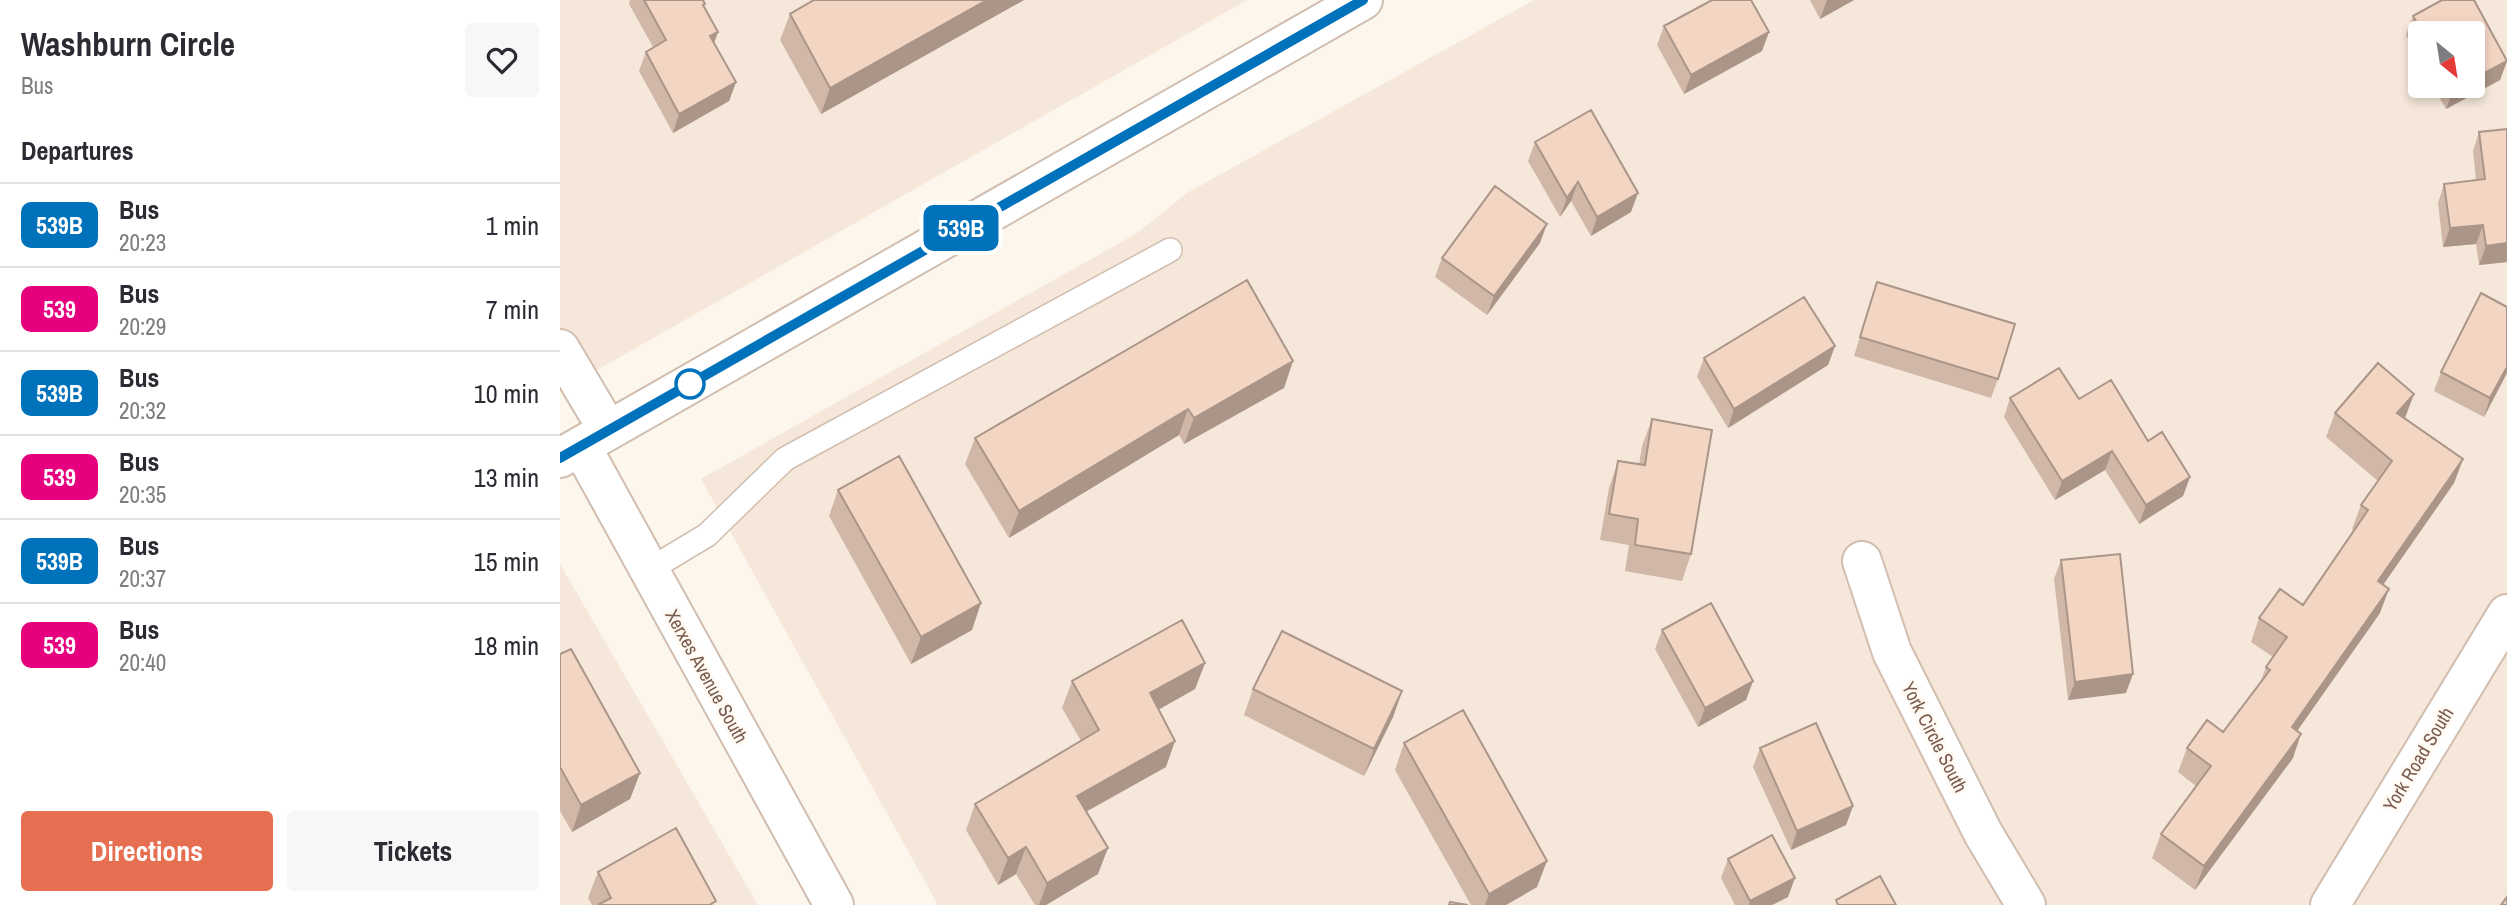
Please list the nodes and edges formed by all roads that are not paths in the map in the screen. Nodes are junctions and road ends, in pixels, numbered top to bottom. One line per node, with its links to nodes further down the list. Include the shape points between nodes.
1 (1363, 0): 4 (street)
2 (1170, 250): 6 (lane, via 785,459 707,535)
3 (560, 349): 4 (street, Xerxes Avenue South)
4 (583, 445): 6 (street, Xerxes Avenue South)
5 (1863, 561): 9 (street, York Circle South, via 1892,652 1983,833)
6 (649, 570): 8 (street, Xerxes Avenue South)
7 (2507, 614): 10 (street, York Road South)
8 (834, 905)
9 (2026, 905)
10 (2330, 905)

